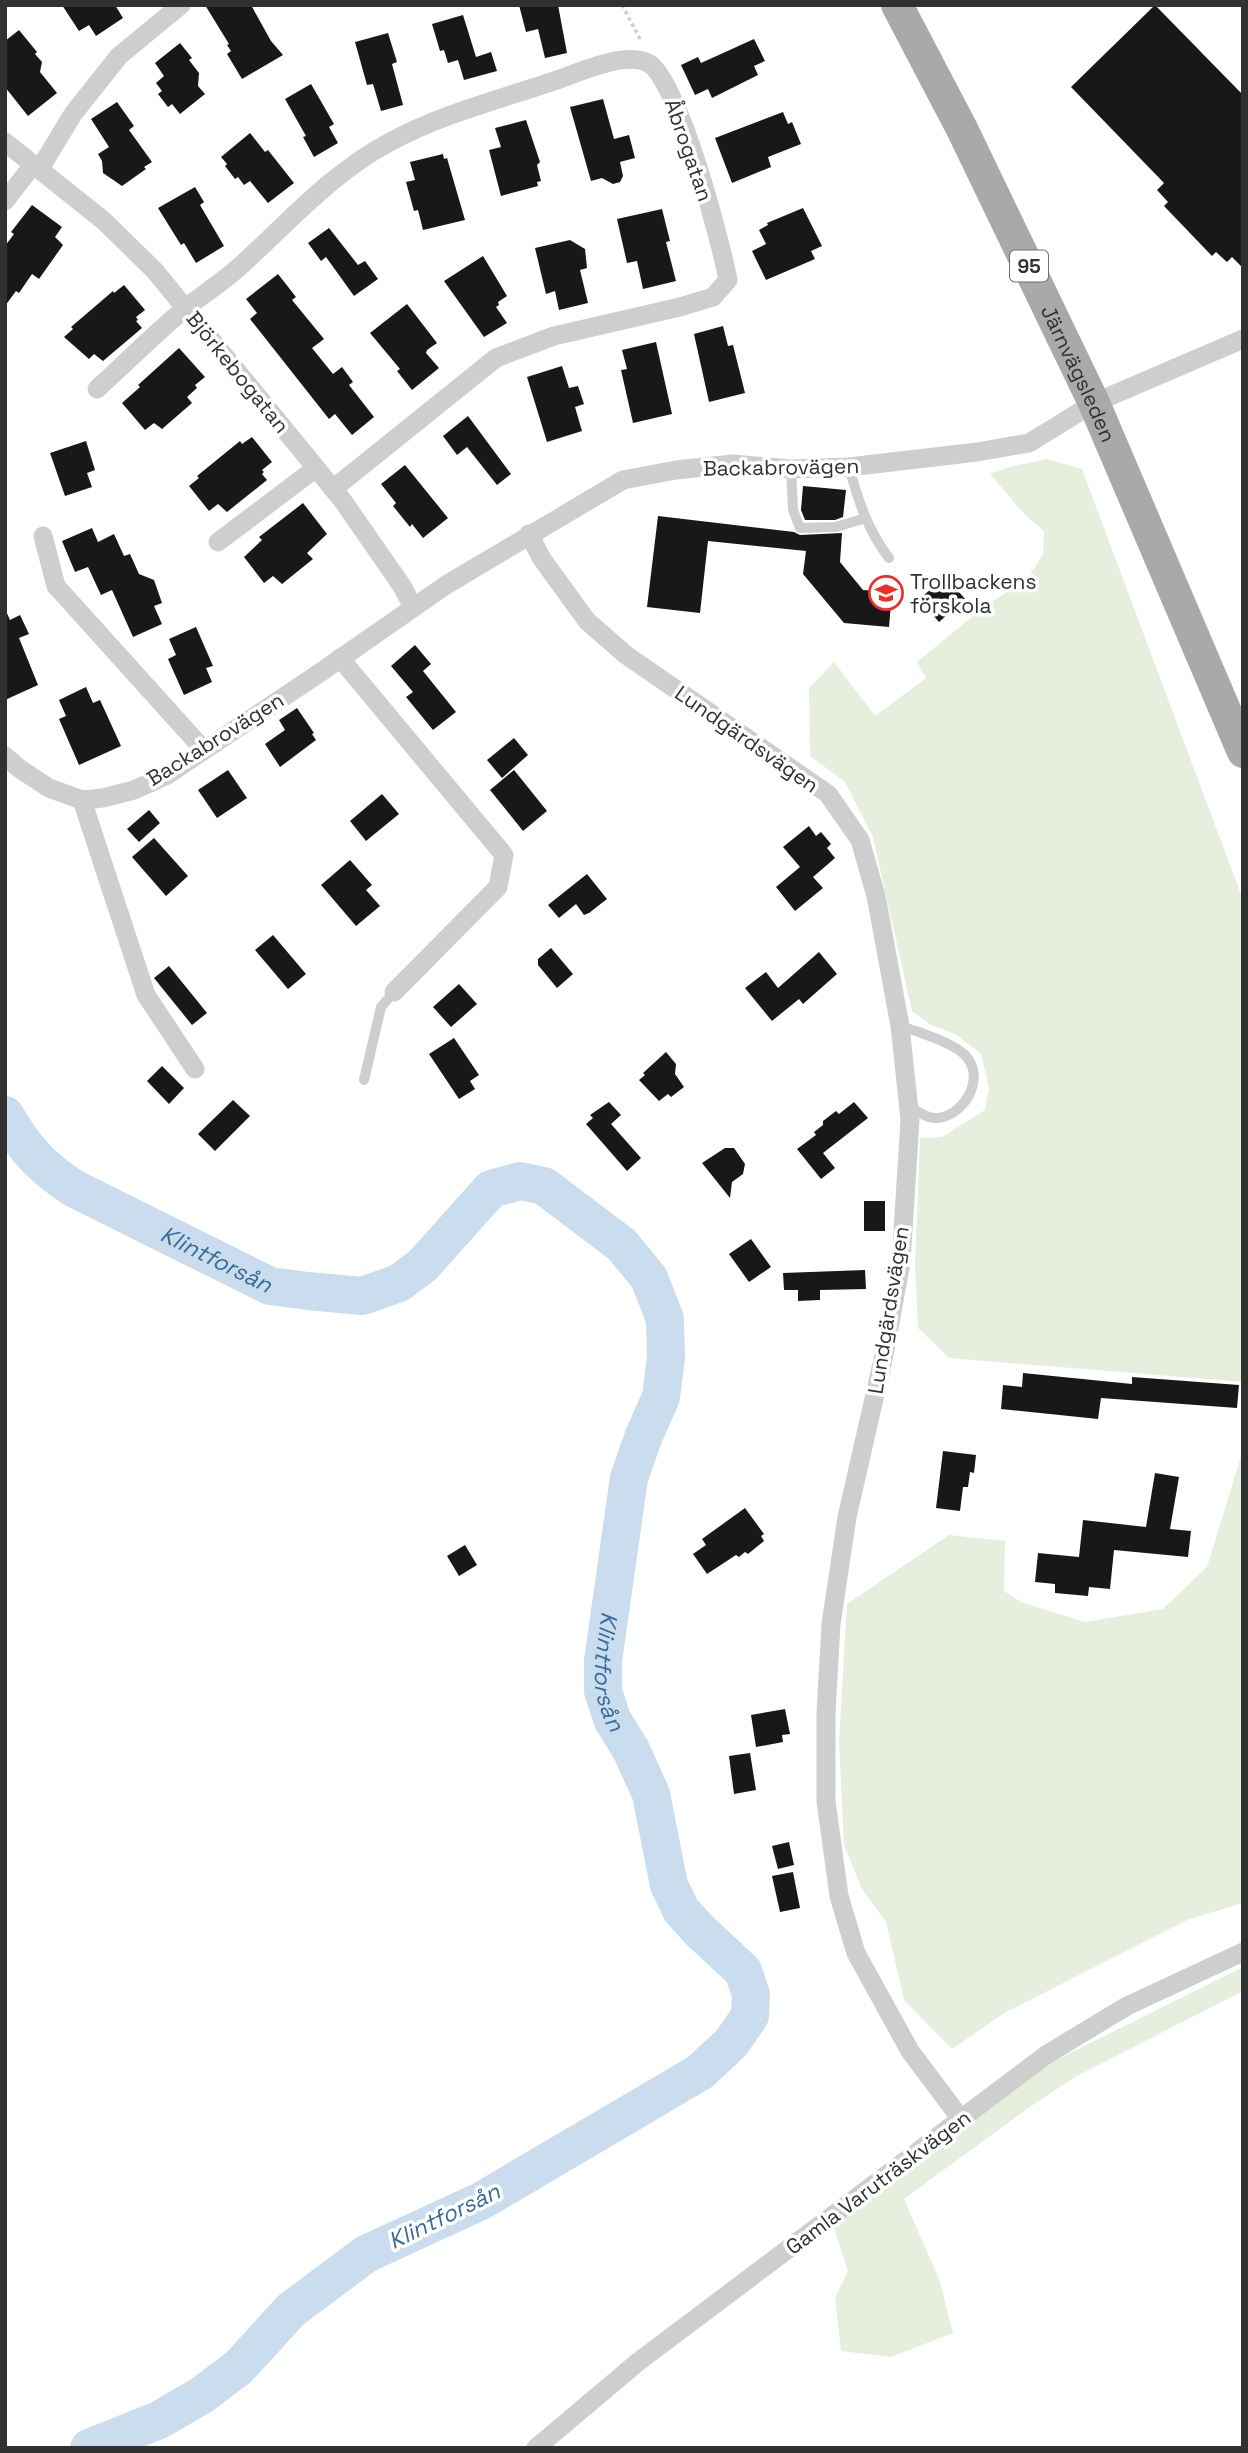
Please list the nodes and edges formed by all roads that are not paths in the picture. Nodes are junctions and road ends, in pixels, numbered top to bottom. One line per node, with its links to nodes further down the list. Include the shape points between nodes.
1 (181, 5): 4 (street, via 119,56)
2 (897, 5): 9 (main road, Järnvägsleden / 95)
3 (5, 142): 4 (street, Björkebogatan)
4 (36, 167): 5 (street); 6 (street, Björkebogatan, via 104,221)
5 (5, 201)
6 (186, 308): 8 (street); 11 (street, Björkebogatan); 13 (street, Åbrogatan, via 238,268 341,173 388,143 432,122 631,57 650,63 663,79 679,113 728,280 713,297 554,336 496,358)
7 (1243, 340): 9 (street, Backabrovägen)
8 (97, 389)
9 (1094, 403): 10 (street, Backabrovägen, via 1029,443); 22 (main road, Järnvägsleden / 95)
10 (849, 467): 12 (street, Backabrovägen); 14 (lane)
11 (316, 468): 13 (street, Björkebogatan); 17 (street)
12 (791, 469): 14 (lane, via 793,510 800,528 836,527); 15 (street, Backabrovägen, via 732,464 623,480)
13 (333, 489): 19 (street, Björkebogatan)
14 (866, 518): 18 (lane)
15 (529, 534): 19 (street, Backabrovägen); 26 (street, Lundgärdsvägen, via 587,621 626,655 828,794 860,839 876,896)
16 (43, 536): 21 (street, via 55,586)
17 (218, 542)
18 (889, 558)
19 (413, 607): 20 (street, Backabrovägen)
20 (340, 658): 21 (street, Backabrovägen); 25 (street, via 504,855 498,887)
21 (203, 749): 24 (street, Backabrovägen, via 167,775 134,790)
22 (1243, 752)
23 (5, 756): 24 (street, Backabrovägen, via 49,788)
24 (82, 800): 27 (street, via 146,995)
25 (394, 992): 28 (lane, via 381,1007)
26 (900, 1026): 29 (street, Lundgärdsvägen); 29 (lane, via 950,1044 966,1056 975,1073 973,1088 952,1114 936,1118)
27 (195, 1069)
28 (364, 1080)
29 (908, 1105): 31 (street, Lundgärdsvägen, via 901,1262 847,1517 831,1624 826,1801 839,1896 856,1953 910,2051)
30 (1243, 1952): 31 (street, Gamla Varuträskvägen, via 1127,2006 1046,2055)
31 (961, 2119): 32 (street, Gamla Varuträskvägen, via 638,2362)
32 (536, 2448)

